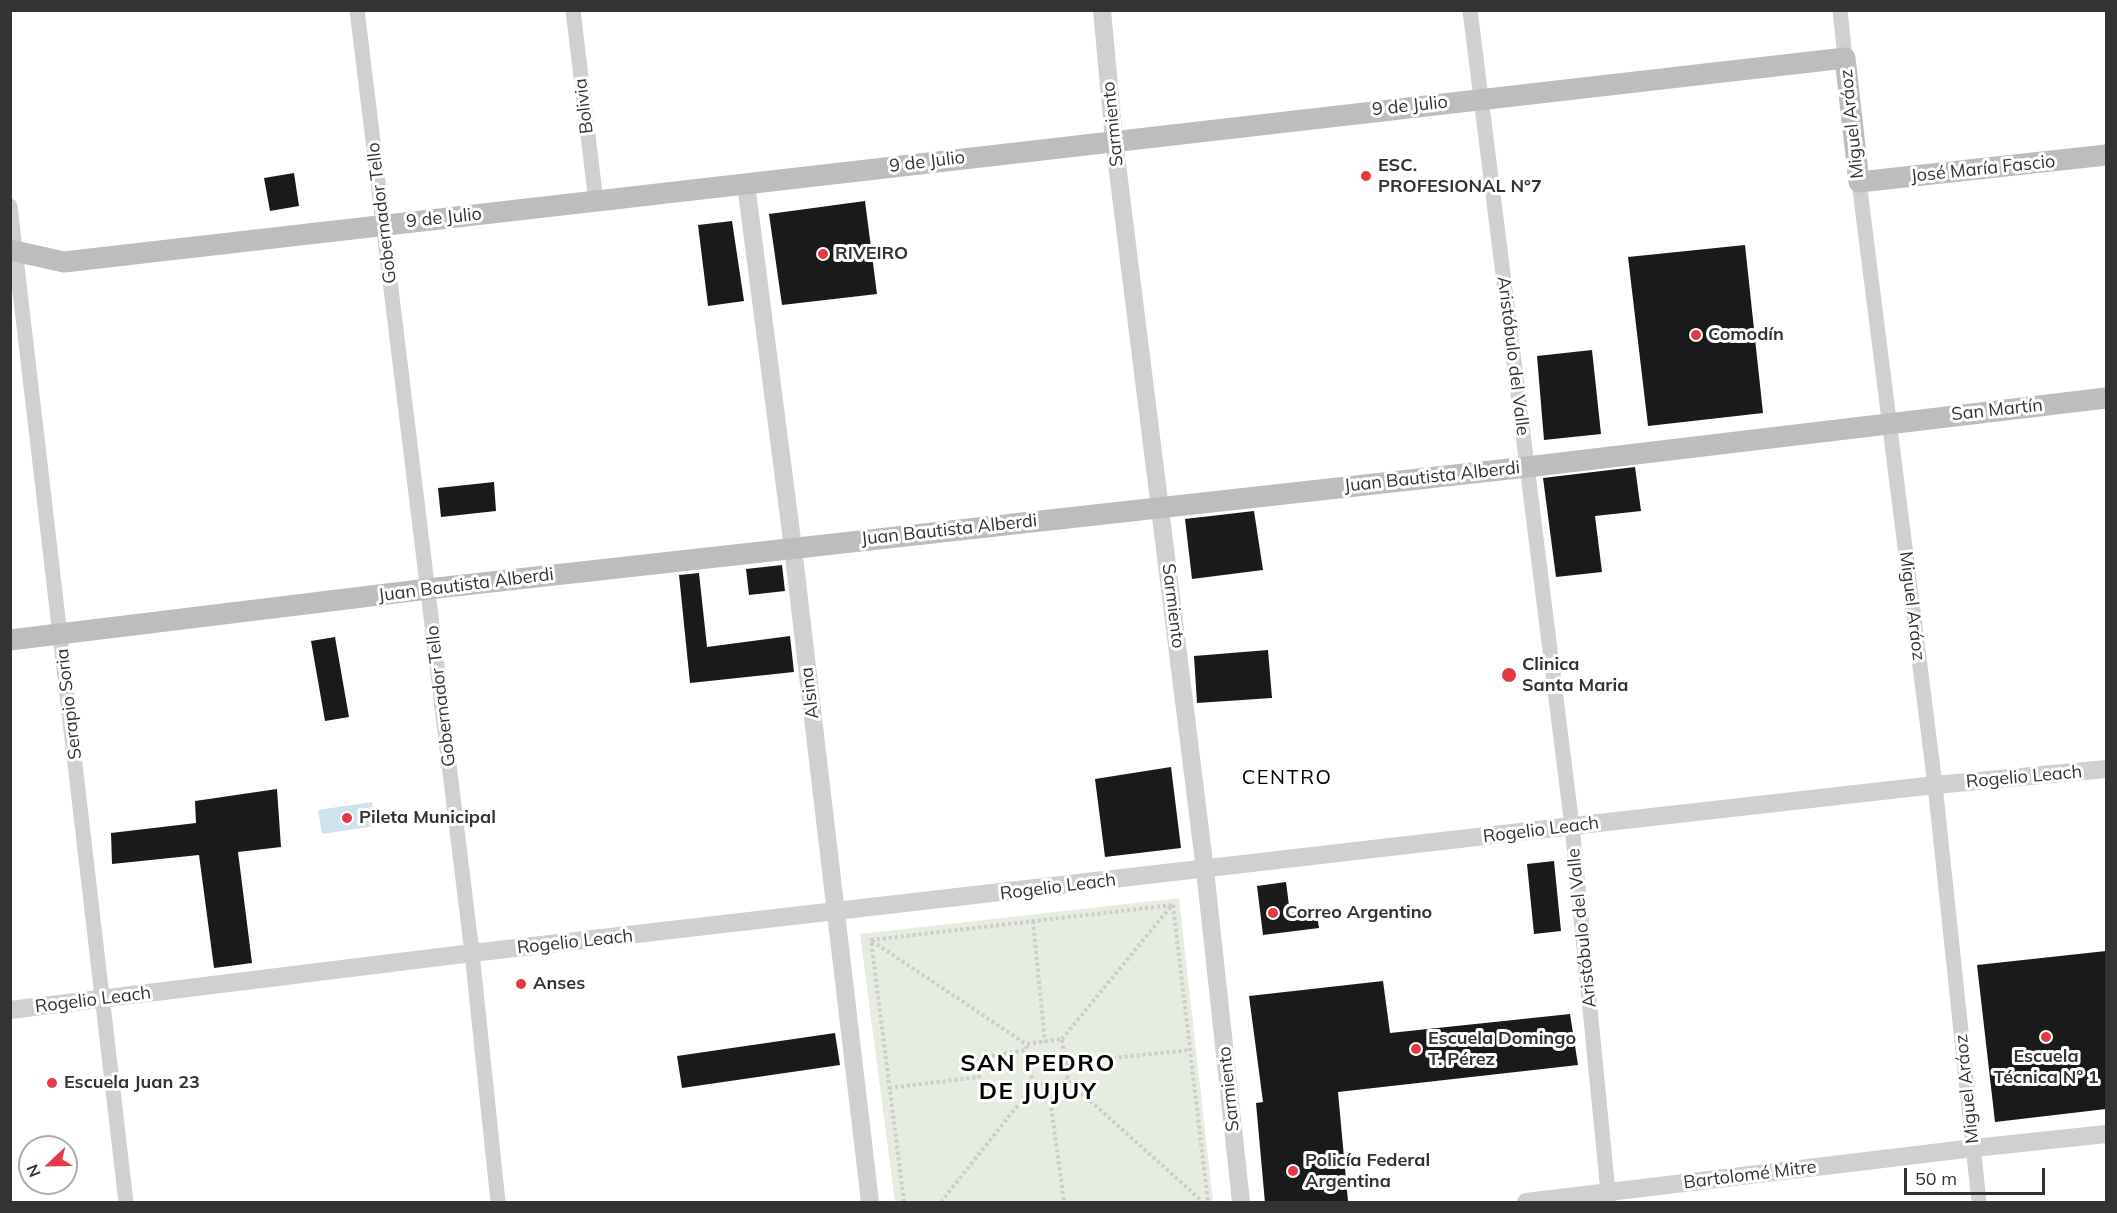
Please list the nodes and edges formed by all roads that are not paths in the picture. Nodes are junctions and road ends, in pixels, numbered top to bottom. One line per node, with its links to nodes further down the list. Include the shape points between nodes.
1 (357, 10): 14 (street, Gobernador Tello)
2 (573, 10): 12 (street, Bolivia)
3 (1102, 10): 8 (street, Sarmiento)
4 (1470, 10): 7 (street, Aristóbulo del Valle)
5 (1840, 10): 6 (street, Miguel Aráoz)
6 (1845, 58): 7 (main road, 9 de Julio); 10 (main road, Miguel Aráoz)
7 (1480, 99): 8 (main road, 9 de Julio); 18 (street, Aristóbulo del Valle)
8 (1114, 140): 11 (main road, 9 de Julio); 19 (street, Sarmiento)
9 (2106, 155): 10 (main road, José María Fascio)
10 (1859, 182): 17 (street, Miguel Aráoz)
11 (746, 184): 12 (main road, 9 de Julio); 20 (street, Alsina)
12 (596, 202): 14 (main road, 9 de Julio)
13 (10, 206): 15 (street, Serapio Soria)
14 (384, 225): 15 (main road, 9 de Julio, via 64,262); 21 (street, Gobernador Tello)
15 (13, 251): 22 (street, Serapio Soria)
16 (2106, 398): 17 (main road, San Martín)
17 (1888, 422): 18 (main road, Juan Bautista Alberdi); 25 (street, Miguel Aráoz)
18 (1527, 467): 19 (main road, Juan Bautista Alberdi); 26 (street, Aristóbulo del Valle)
19 (1160, 507): 20 (main road, Juan Bautista Alberdi); 27 (street, Sarmiento)
20 (793, 548): 21 (main road, Juan Bautista Alberdi); 28 (street, Alsina)
21 (428, 589): 22 (main road, Juan Bautista Alberdi); 29 (street, Gobernador Tello)
22 (61, 635): 23 (main road, Juan Bautista Alberdi); 30 (street, Serapio Soria)
23 (10, 640)
24 (2106, 770): 25 (street, Rogelio Leach)
25 (1935, 785): 26 (street, Rogelio Leach); 33 (street, Miguel Aráoz)
26 (1572, 826): 27 (street, Rogelio Leach); 34 (street, Aristóbulo del Valle)
27 (1205, 870): 28 (street, Rogelio Leach); 38 (street, Sarmiento)
28 (835, 912): 29 (street, Rogelio Leach); 37 (street, Alsina)
29 (472, 953): 30 (street, Rogelio Leach); 36 (street, Gobernador Tello)
30 (103, 999): 31 (street, Rogelio Leach); 35 (street, Serapio Soria)
31 (10, 1010)
32 (2106, 1134): 33 (street, Bartolomé Mitre)
33 (1974, 1148): 34 (street, Bartolomé Mitre); 40 (street, Miguel Aráoz)
34 (1609, 1197): 39 (street, Bartolomé Mitre)
35 (126, 1203)
36 (498, 1203)
37 (870, 1203)
38 (1241, 1203)
39 (1526, 1203)
40 (1979, 1203)

